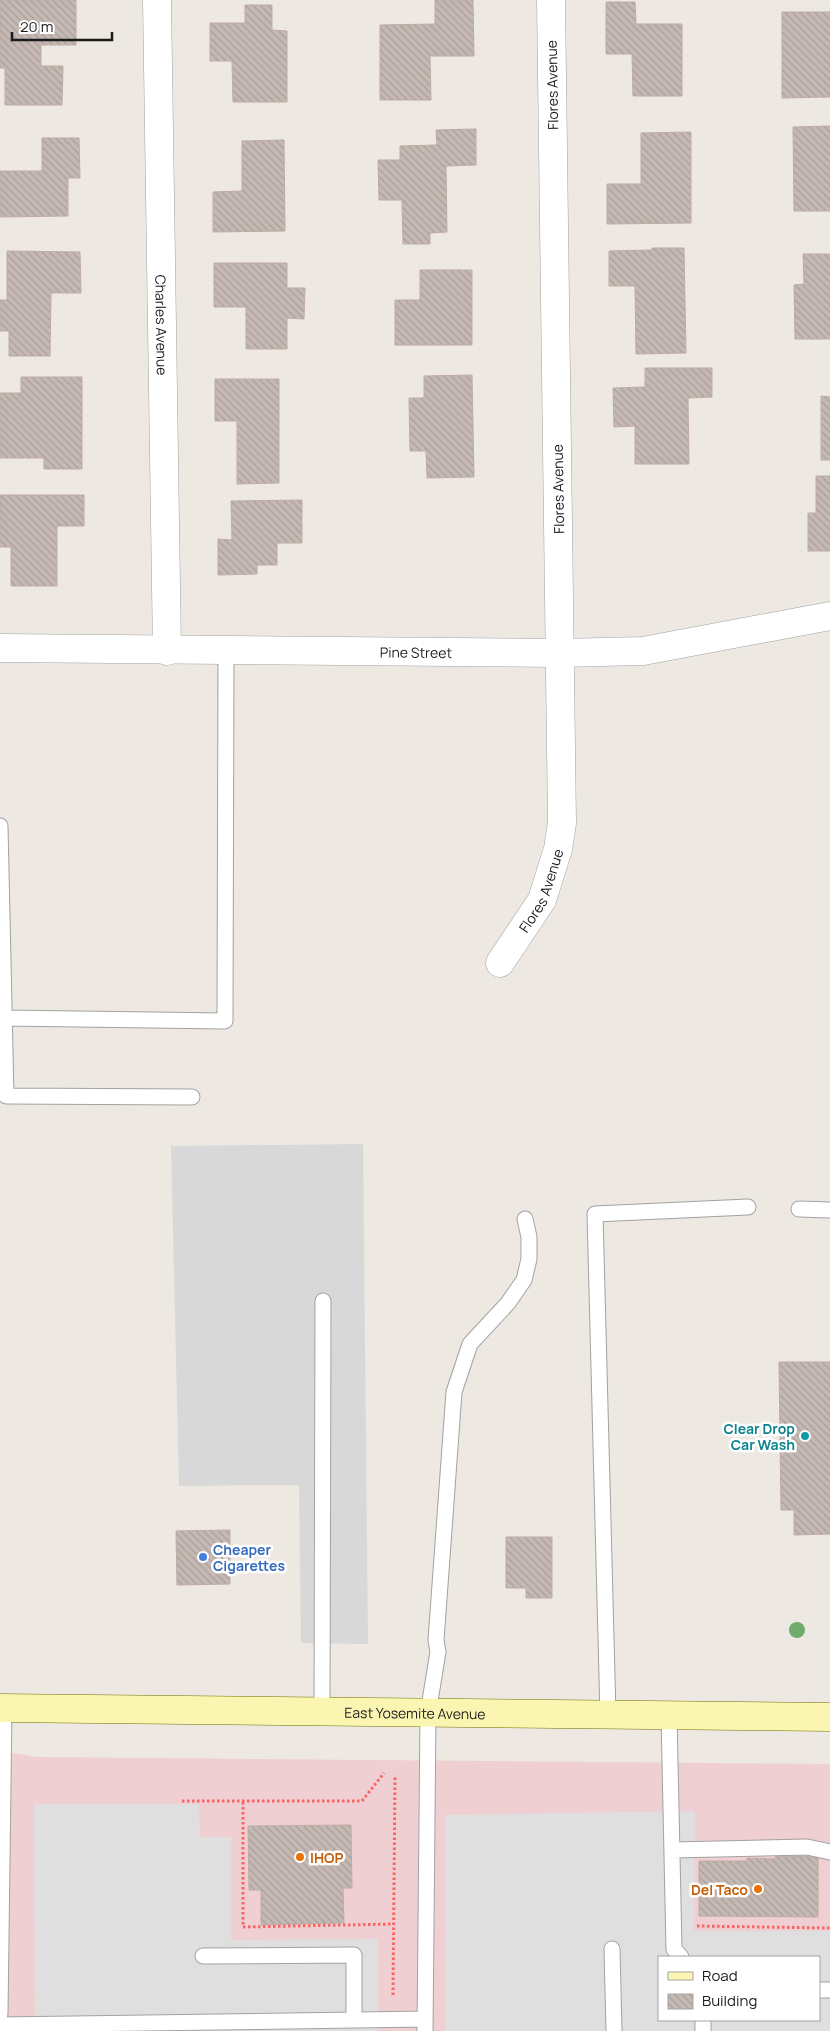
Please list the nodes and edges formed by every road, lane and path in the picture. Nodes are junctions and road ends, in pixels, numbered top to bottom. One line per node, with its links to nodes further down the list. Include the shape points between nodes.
1 (157, 0): 5 (street, Charles Avenue)
2 (551, 0): 7 (street, Flores Avenue)
3 (830, 616): 7 (street, Pine Street, via 643,651)
4 (0, 648): 5 (street, Pine Street)
5 (167, 651): 6 (street, Pine Street)
6 (226, 652): 7 (street, Pine Street); 10 (lane, via 225,1021)
7 (561, 654): 9 (street, Flores Avenue, via 562,822 558,849 542,900)
8 (0, 826): 10 (lane)
9 (500, 963)
10 (4, 1018): 11 (lane, via 6,1096)
11 (192, 1096)
12 (748, 1207): 20 (lane, via 595,1214)
13 (799, 1209): 14 (lane)
14 (830, 1210)
15 (524, 1219): 19 (lane, via 529,1237 529,1259 524,1280 508,1303 470,1344 454,1392 436,1640 438,1652)
16 (322, 1301): 18 (lane)
17 (2, 1708): 18 (main road, East Yosemite Avenue); 35 (lane)
18 (322, 1711): 19 (main road, East Yosemite Avenue)
19 (428, 1713): 20 (main road, East Yosemite Avenue); 38 (lane)
20 (608, 1715): 21 (main road, East Yosemite Avenue)
21 (669, 1715): 22 (main road, East Yosemite Avenue); 27 (lane)
22 (830, 1717)
23 (384, 1773): 26 (path, via 362,1801)
24 (395, 1776): 30 (path)
25 (182, 1801): 26 (path)
26 (243, 1802): 30 (path, via 243,1927)
27 (672, 1850): 28 (lane, via 807,1847); 34 (lane, via 674,1949)
28 (830, 1852)
29 (697, 1917): 31 (path, via 697,1927)
30 (394, 1924): 37 (path)
31 (830, 1928)
32 (612, 1949): 40 (lane)
33 (203, 1956): 36 (lane, via 354,1955)
34 (680, 1956)
35 (0, 2014)
36 (354, 2020): 37 (lane); 39 (lane)
37 (393, 2020): 38 (lane)
38 (425, 2025)
39 (0, 2026)
40 (614, 2031)

